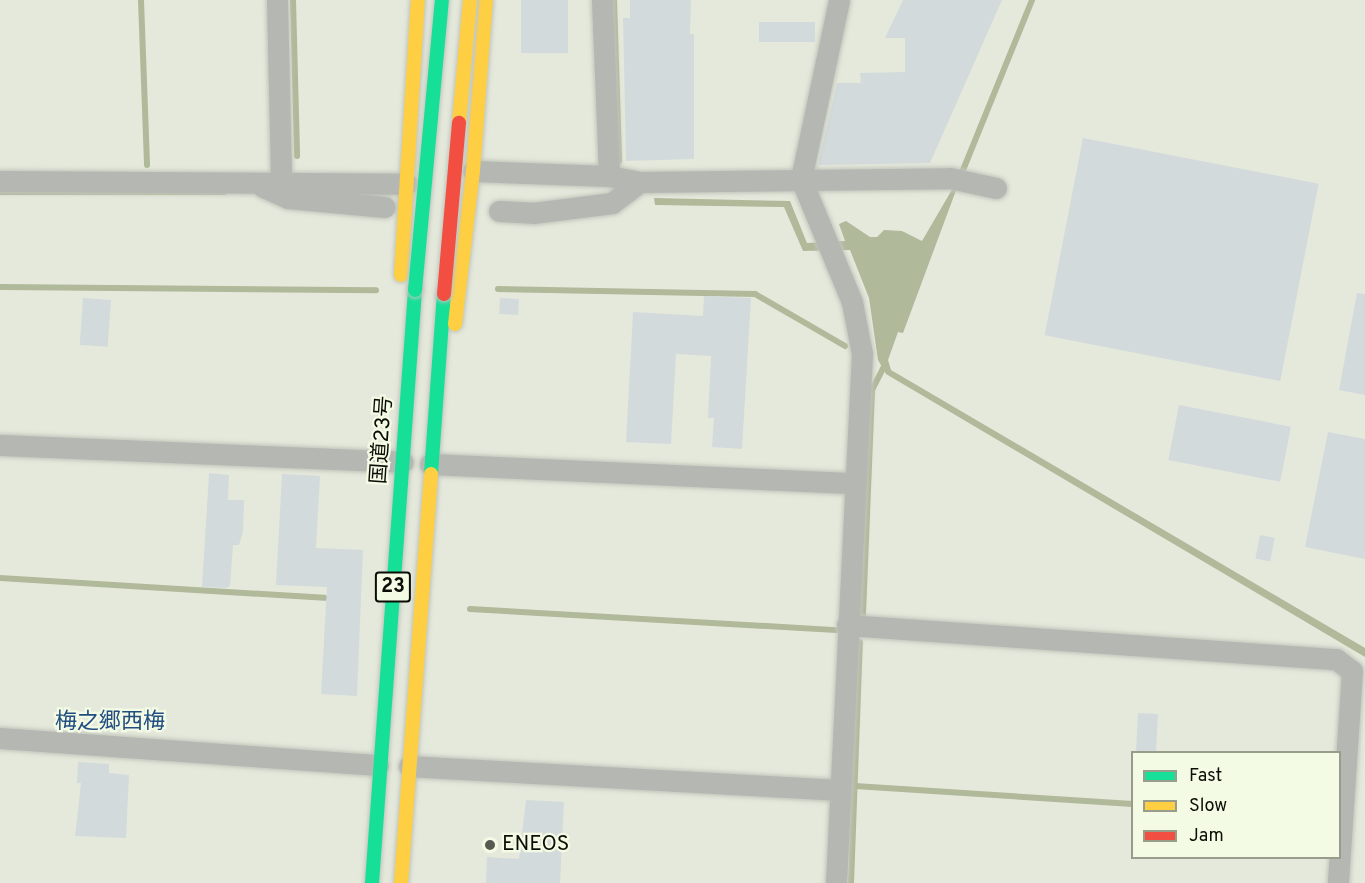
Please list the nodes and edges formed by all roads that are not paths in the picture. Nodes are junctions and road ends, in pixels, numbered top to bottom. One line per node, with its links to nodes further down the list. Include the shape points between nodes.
1 (277, 0): 14 (street)
2 (418, 0): 15 (highway)
3 (442, 0): 20 (highway, 国道23号 / 23, bridge)
4 (470, 0): 21 (highway, 23, bridge)
5 (486, 0): 8 (highway)
6 (602, 0): 9 (street)
7 (839, 0): 10 (street)
8 (474, 171): 9 (street); 21 (highway, via 460,295)
9 (609, 176): 12 (street)
10 (801, 178): 12 (street); 16 (street, via 950,178); 22 (street, via 852,302 861,354)
11 (0, 181): 13 (street)
12 (640, 182): 18 (street, via 612,203 533,213)
13 (254, 183): 14 (street); 17 (street, via 288,198)
14 (281, 183): 15 (street)
15 (407, 184): 20 (highway, via 394,390)
16 (996, 188)
17 (385, 207)
18 (499, 212)
19 (0, 445): 20 (street)
20 (403, 462): 25 (highway, 国道23号 / 23)
21 (430, 464): 22 (street); 26 (highway, 23)
22 (855, 483): 23 (street)
23 (847, 625): 27 (street); 28 (street, via 1336,659 1352,671)
24 (0, 738): 25 (street)
25 (378, 765): 30 (highway, 国道23号 / 23)
26 (409, 766): 27 (street); 31 (highway, 23)
27 (838, 790): 32 (street)
28 (1341, 838)
29 (1340, 859): 33 (street)
30 (372, 883)
31 (401, 883)
32 (836, 883)
33 (1338, 883)

